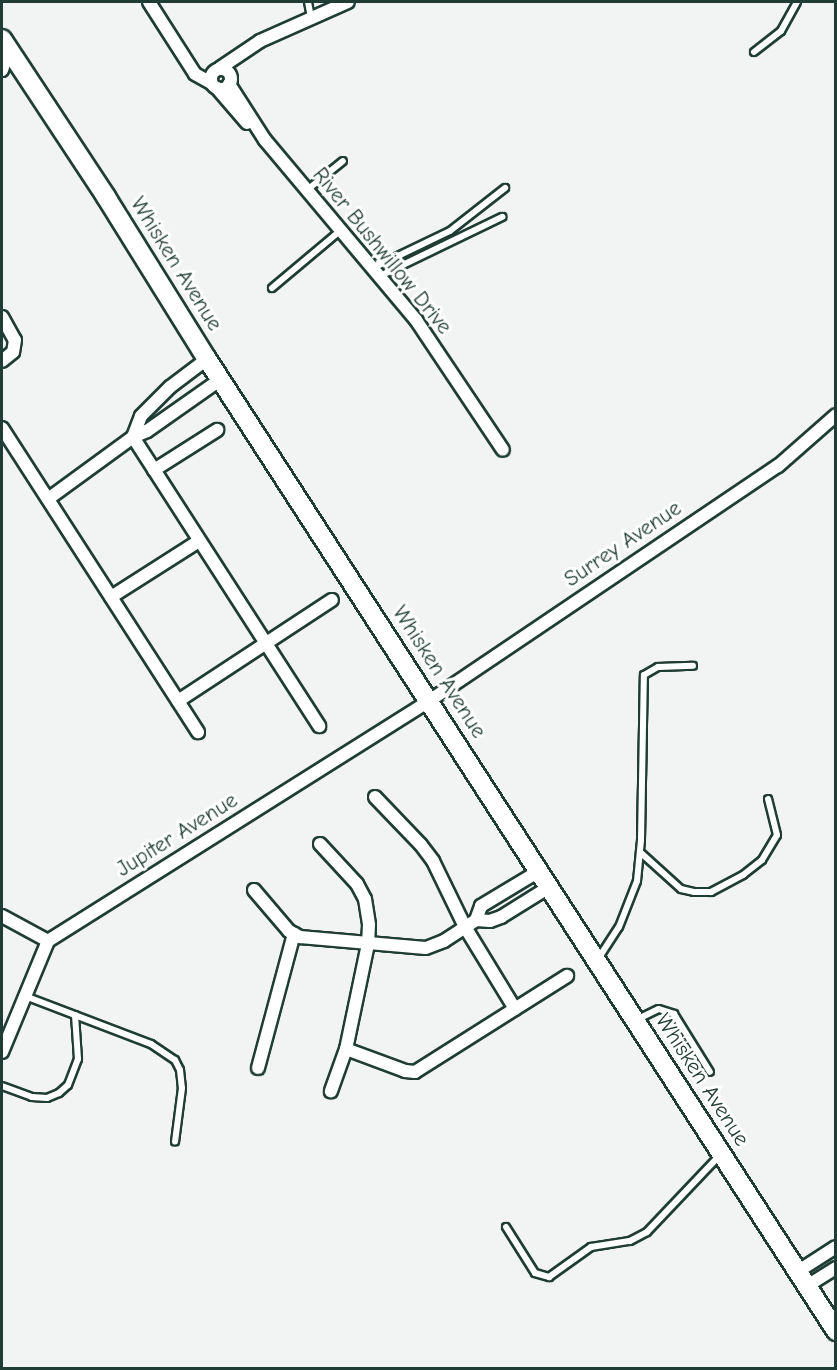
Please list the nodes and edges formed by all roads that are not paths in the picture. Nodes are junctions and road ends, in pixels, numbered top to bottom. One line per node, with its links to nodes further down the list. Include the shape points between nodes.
1 (149, 2): 9 (street, via 187,63)
2 (308, 2): 5 (lane)
3 (348, 2): 5 (street)
4 (797, 2): 7 (lane, via 781,31)
5 (311, 18): 9 (street, via 244,50)
6 (5, 45): 8 (street); 18 (street, Whisken Avenue, via 102,190)
7 (754, 52)
8 (2, 70)
9 (221, 78): 12 (street, River Bushwillow Drive, via 229,104)
10 (343, 161): 12 (lane)
11 (505, 188): 15 (lane, via 450,231)
12 (306, 190): 14 (street, River Bushwillow Drive)
13 (502, 217): 15 (lane)
14 (340, 231): 15 (street, River Bushwillow Drive); 16 (lane)
15 (377, 272): 25 (street, River Bushwillow Drive, via 416,320)
16 (272, 288)
17 (2, 317): 19 (street, via 15,340 13,352)
18 (207, 359): 20 (street, Whisken Avenue); 24 (street, via 141,416)
19 (2, 361)
20 (220, 380): 24 (street); 34 (street, Whisken Avenue)
21 (836, 415): 34 (street, Surrey Avenue, via 778,466)
22 (2, 428): 27 (street)
23 (218, 430): 26 (street)
24 (133, 437): 26 (street); 27 (street)
25 (503, 450)
26 (153, 470): 28 (street)
27 (48, 499): 29 (street)
28 (199, 541): 29 (street); 31 (street)
29 (111, 597): 33 (street)
30 (332, 600): 31 (street)
31 (267, 643): 33 (street); 35 (street)
32 (693, 666): 40 (lane, via 658,667 649,670 642,681)
33 (178, 701): 36 (street)
34 (429, 701): 41 (street, Whisken Avenue); 49 (street, Jupiter Avenue)
35 (319, 726)
36 (198, 732)
37 (375, 797): 47 (street, via 433,861)
38 (768, 799): 40 (lane, via 777,835 762,860 711,892 681,889)
39 (320, 844): 50 (street, via 357,884 365,899)
40 (640, 852): 51 (lane, via 630,904)
41 (538, 871): 42 (street, Whisken Avenue); 43 (street)
42 (549, 887): 45 (street); 51 (street, Whisken Avenue)
43 (509, 888): 45 (street); 47 (street, via 480,906)
44 (254, 890): 48 (street)
45 (518, 906): 47 (street, via 490,921)
46 (2, 916): 49 (street)
47 (470, 924): 50 (street, via 426,948); 54 (street)
48 (294, 934): 50 (street); 59 (street)
49 (48, 941): 53 (street)
50 (368, 944): 57 (street)
51 (596, 962): 56 (street, Whisken Avenue)
52 (567, 976): 54 (street)
53 (24, 996): 55 (lane); 58 (street)
54 (515, 1009): 57 (street, via 415,1072)
55 (75, 1015): 61 (lane, via 78,1059 68,1085 47,1098); 63 (lane, via 151,1044 175,1060 182,1088)
56 (635, 1020): 60 (lane, via 659,1009 674,1014); 64 (street, Whisken Avenue)
57 (346, 1049): 62 (street)
58 (2, 1052)
59 (258, 1068)
60 (710, 1072)
61 (2, 1086)
62 (332, 1091)
63 (175, 1142)
64 (721, 1154): 65 (lane, via 647,1232 630,1241 591,1247 549,1277 535,1273); 68 (street, Whisken Avenue)
65 (506, 1227)
66 (836, 1247): 68 (street)
67 (836, 1268): 68 (street)
68 (802, 1279): 69 (street, Whisken Avenue)
69 (836, 1331)

